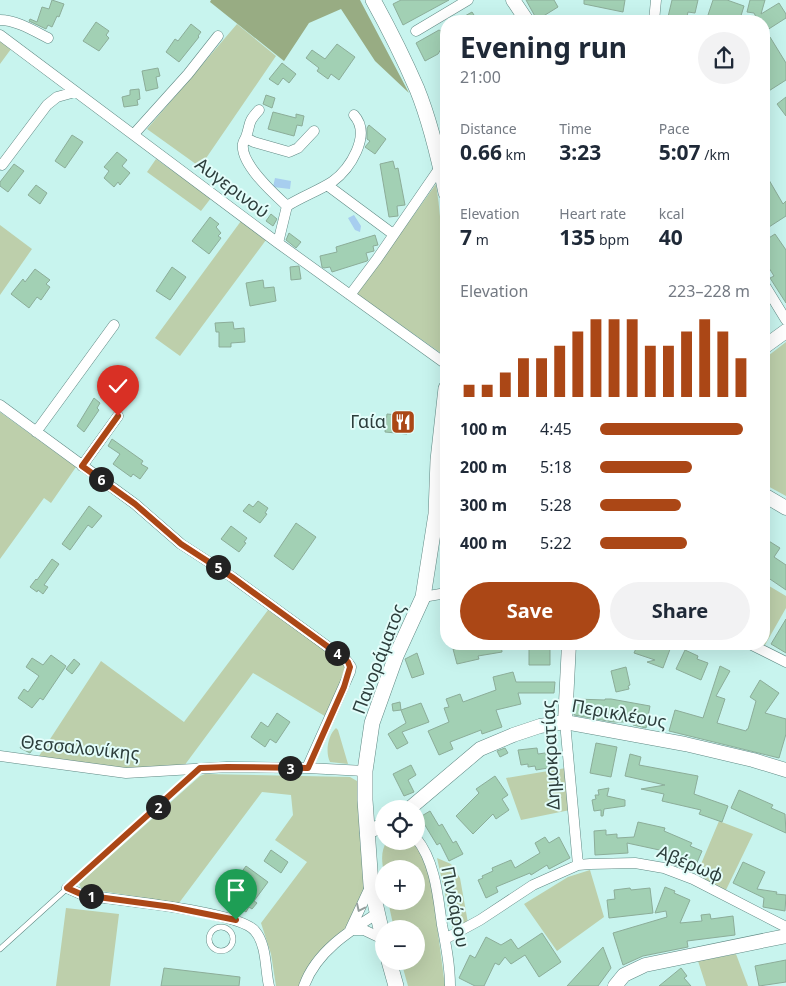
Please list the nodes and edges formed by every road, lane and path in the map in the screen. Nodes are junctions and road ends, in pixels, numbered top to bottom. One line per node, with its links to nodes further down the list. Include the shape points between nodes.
1 (373, 0): 21 (main road, via 418,91)
2 (468, 0): 5 (street)
3 (513, 0): 6 (street)
4 (656, 0): 7 (street)
5 (443, 15)
6 (523, 15)
7 (655, 15)
8 (440, 17): 10 (street)
9 (0, 20): 13 (street)
10 (416, 31)
11 (0, 35): 14 (street, Αυγερινού)
12 (218, 36): 18 (street)
13 (48, 38)
14 (75, 92): 18 (street, Αυγερινού); 20 (street, via 57,97 47,105)
15 (259, 110): 19 (street, via 250,121)
16 (354, 115): 22 (street, via 362,132 359,143 342,172)
17 (314, 131): 19 (street, via 298,148 289,152)
18 (134, 134): 25 (street, Αυγερινού)
19 (246, 138): 23 (street, via 243,144 246,160 269,190)
20 (2, 165)
21 (440, 166): 24 (street)
22 (326, 185): 23 (street); 24 (street)
23 (287, 206): 25 (street)
24 (394, 234): 27 (street)
25 (278, 243): 27 (street, Αυγερινού)
26 (770, 294): 28 (street)
27 (350, 295): 32 (street, Αυγερινού)
28 (786, 320)
29 (114, 325): 35 (street)
30 (786, 331): 31 (street)
31 (770, 343)
32 (440, 360)
33 (0, 406): 35 (street)
34 (118, 416): 37 (street)
35 (36, 432): 37 (street)
36 (440, 442): 41 (main road, Πανοράματος, via 436,514)
37 (82, 466): 48 (street, via 135,504 181,544 348,662 350,672)
38 (770, 499): 39 (street)
39 (786, 508)
40 (440, 594): 41 (street)
41 (423, 597): 50 (main road, Πανοράματος, via 396,656 372,723)
42 (569, 650): 45 (street, Δημοκρατίας)
43 (762, 650): 44 (street)
44 (786, 662)
45 (565, 722): 49 (street, Περικλέους, via 685,744); 51 (street, Περικλέους, via 540,726 480,749); 55 (street, Δημοκρατίας)
46 (0, 756): 47 (street, Θεσσαλονίκης, via 117,772)
47 (200, 768): 48 (street, Θεσσαλονίκης); 57 (lane)
48 (308, 768): 50 (street, Θεσσαλονίκης)
49 (786, 770)
50 (365, 771): 53 (main road, Πανοράματος)
51 (420, 800)
52 (375, 829): 53 (street)
53 (367, 832): 56 (main road, Πανοράματος)
54 (425, 850): 66 (street, Πινδάρου)
55 (578, 865): 61 (street, Αβέρωφ, via 635,863 664,868 693,879); 66 (street, Αβέρωφ, via 533,885)
56 (371, 885): 58 (main road, Πανοράματος); 63 (street, one-way to 63)
57 (67, 888): 59 (street, via 83,895 172,907); 67 (lane)
58 (378, 913): 60 (main road, Πανοράματος); 63 (street)
59 (236, 920): 62 (lane); 69 (street, via 254,929 261,940)
60 (379, 920)
61 (786, 927)
62 (229, 930): 62 (lane, via 213,931 209,940 214,949 220,952 230,947 233,937)
63 (350, 930): 64 (street, via 364,930); 70 (street, via 316,964)
64 (375, 936)
65 (786, 936): 73 (street, via 645,965 624,975)
66 (445, 939): 72 (street, Πινδάρου)
67 (0, 949)
68 (392, 970): 71 (main road)
69 (269, 986)
70 (304, 986)
71 (396, 986)
72 (450, 986)
73 (615, 986)

